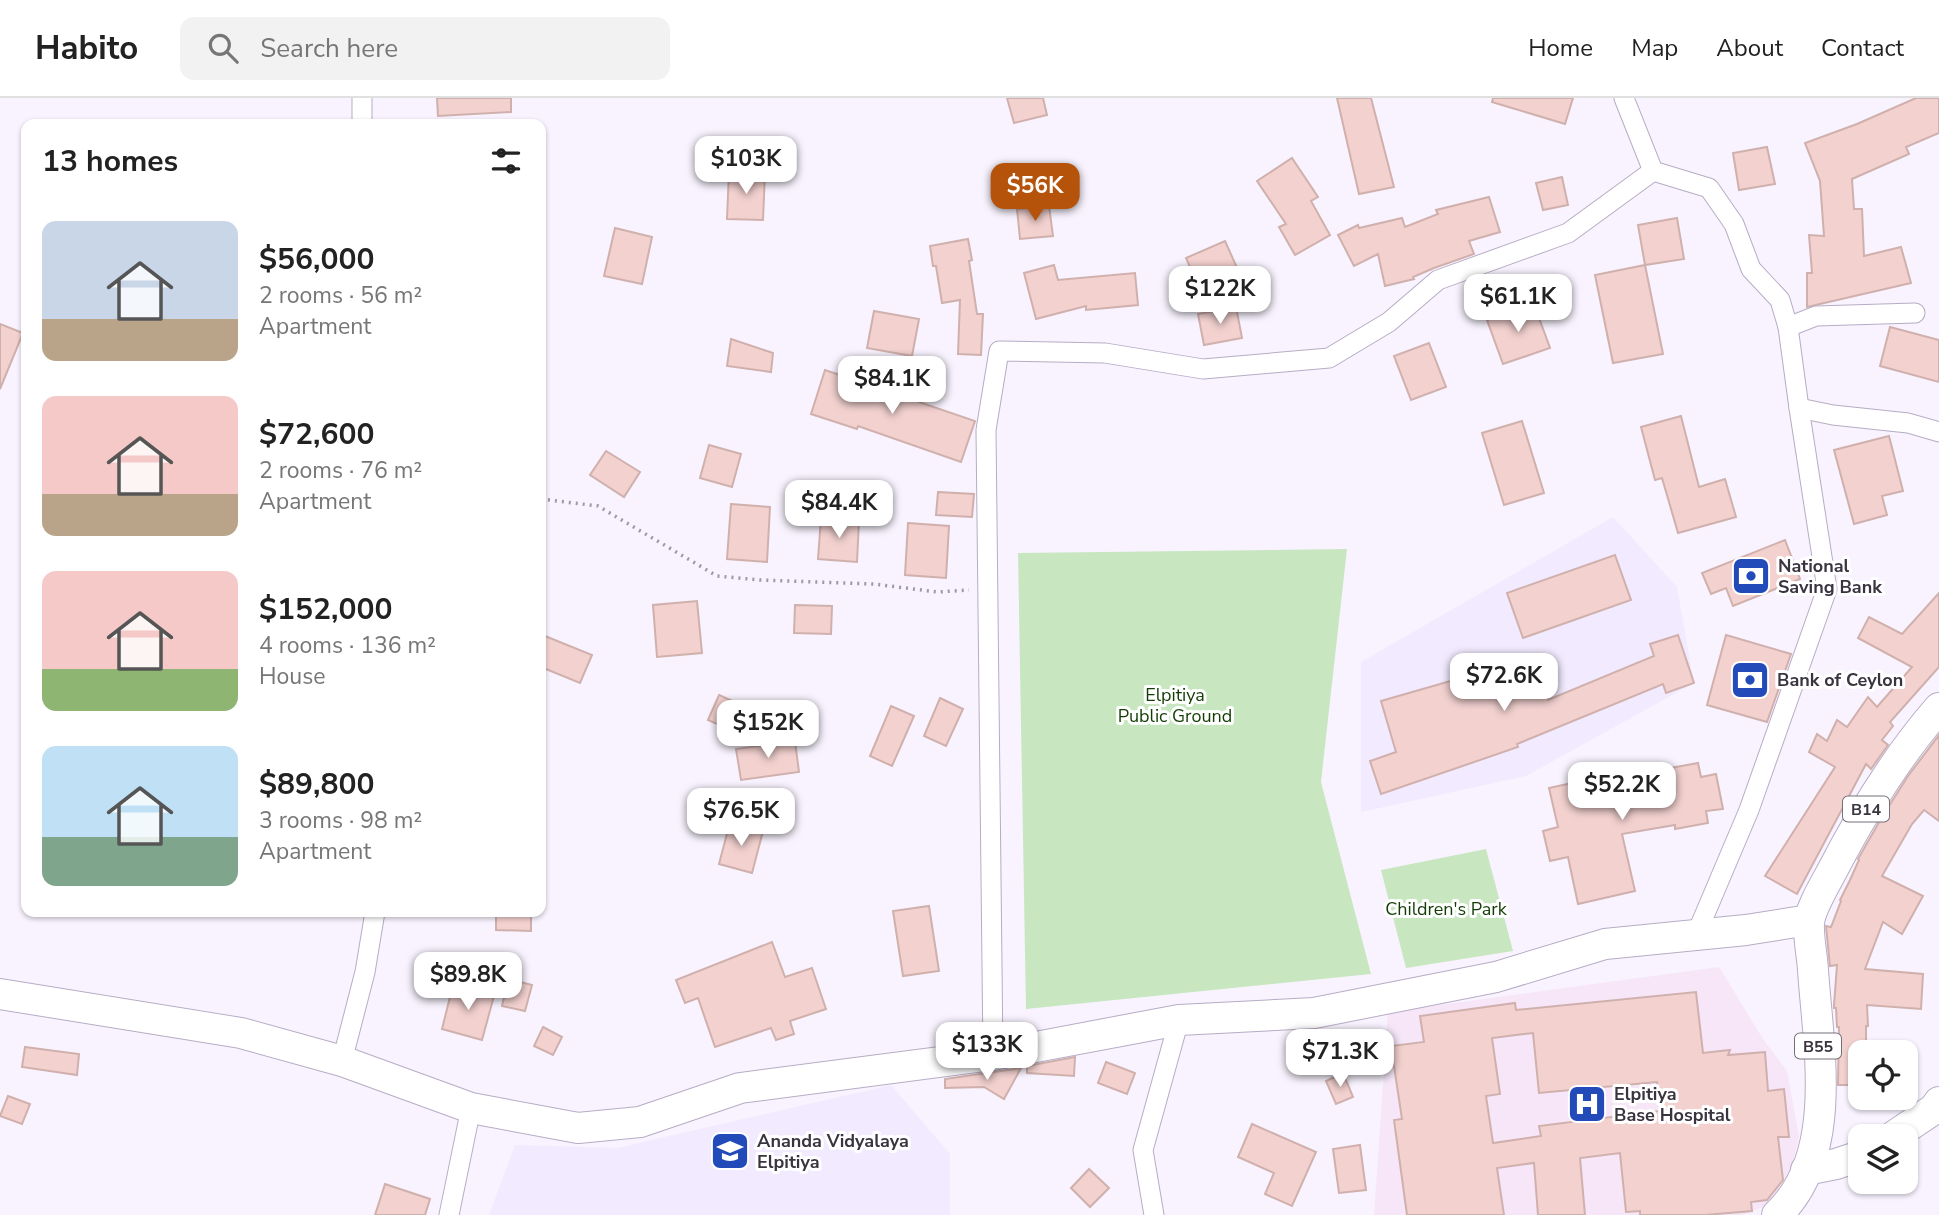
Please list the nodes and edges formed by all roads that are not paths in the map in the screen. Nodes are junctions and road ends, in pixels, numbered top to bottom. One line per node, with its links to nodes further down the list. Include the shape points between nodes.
1 (362, 98): 3 (street)
2 (1625, 98): 4 (street)
3 (362, 119)
4 (1653, 172): 6 (street, via 1709,188 1734,224 1751,269 1780,300); 15 (street, via 1568,233 1438,280 1389,322 1329,358 1203,369 1105,353 999,351 986,429)
5 (1915, 313): 6 (street, via 1816,316)
6 (1788, 327): 7 (street)
7 (1799, 408): 8 (street, via 1908,422); 12 (street, via 1827,589 1749,810)
8 (1939, 432)
9 (1939, 708): 11 (main road, B14, via 1859,820)
10 (375, 917): 16 (street)
11 (1809, 920): 12 (main road); 21 (main road, B55, via 1821,1093 1817,1134)
12 (1696, 935): 14 (main road, via 1605,944 1496,977 1314,1013)
13 (0, 994): 16 (main road, via 241,1033)
14 (1179, 1020): 15 (main road); 23 (street, via 1143,1150)
15 (993, 1055): 18 (main road, via 740,1088 640,1122 578,1128)
16 (342, 1061): 18 (main road)
17 (1939, 1102): 19 (main road)
18 (471, 1108): 22 (street)
19 (1912, 1124)
20 (1848, 1160): 21 (main road)
21 (1806, 1170): 24 (main road, B55, via 1796,1192)
22 (449, 1215)
23 (1154, 1215)
24 (1777, 1215)

